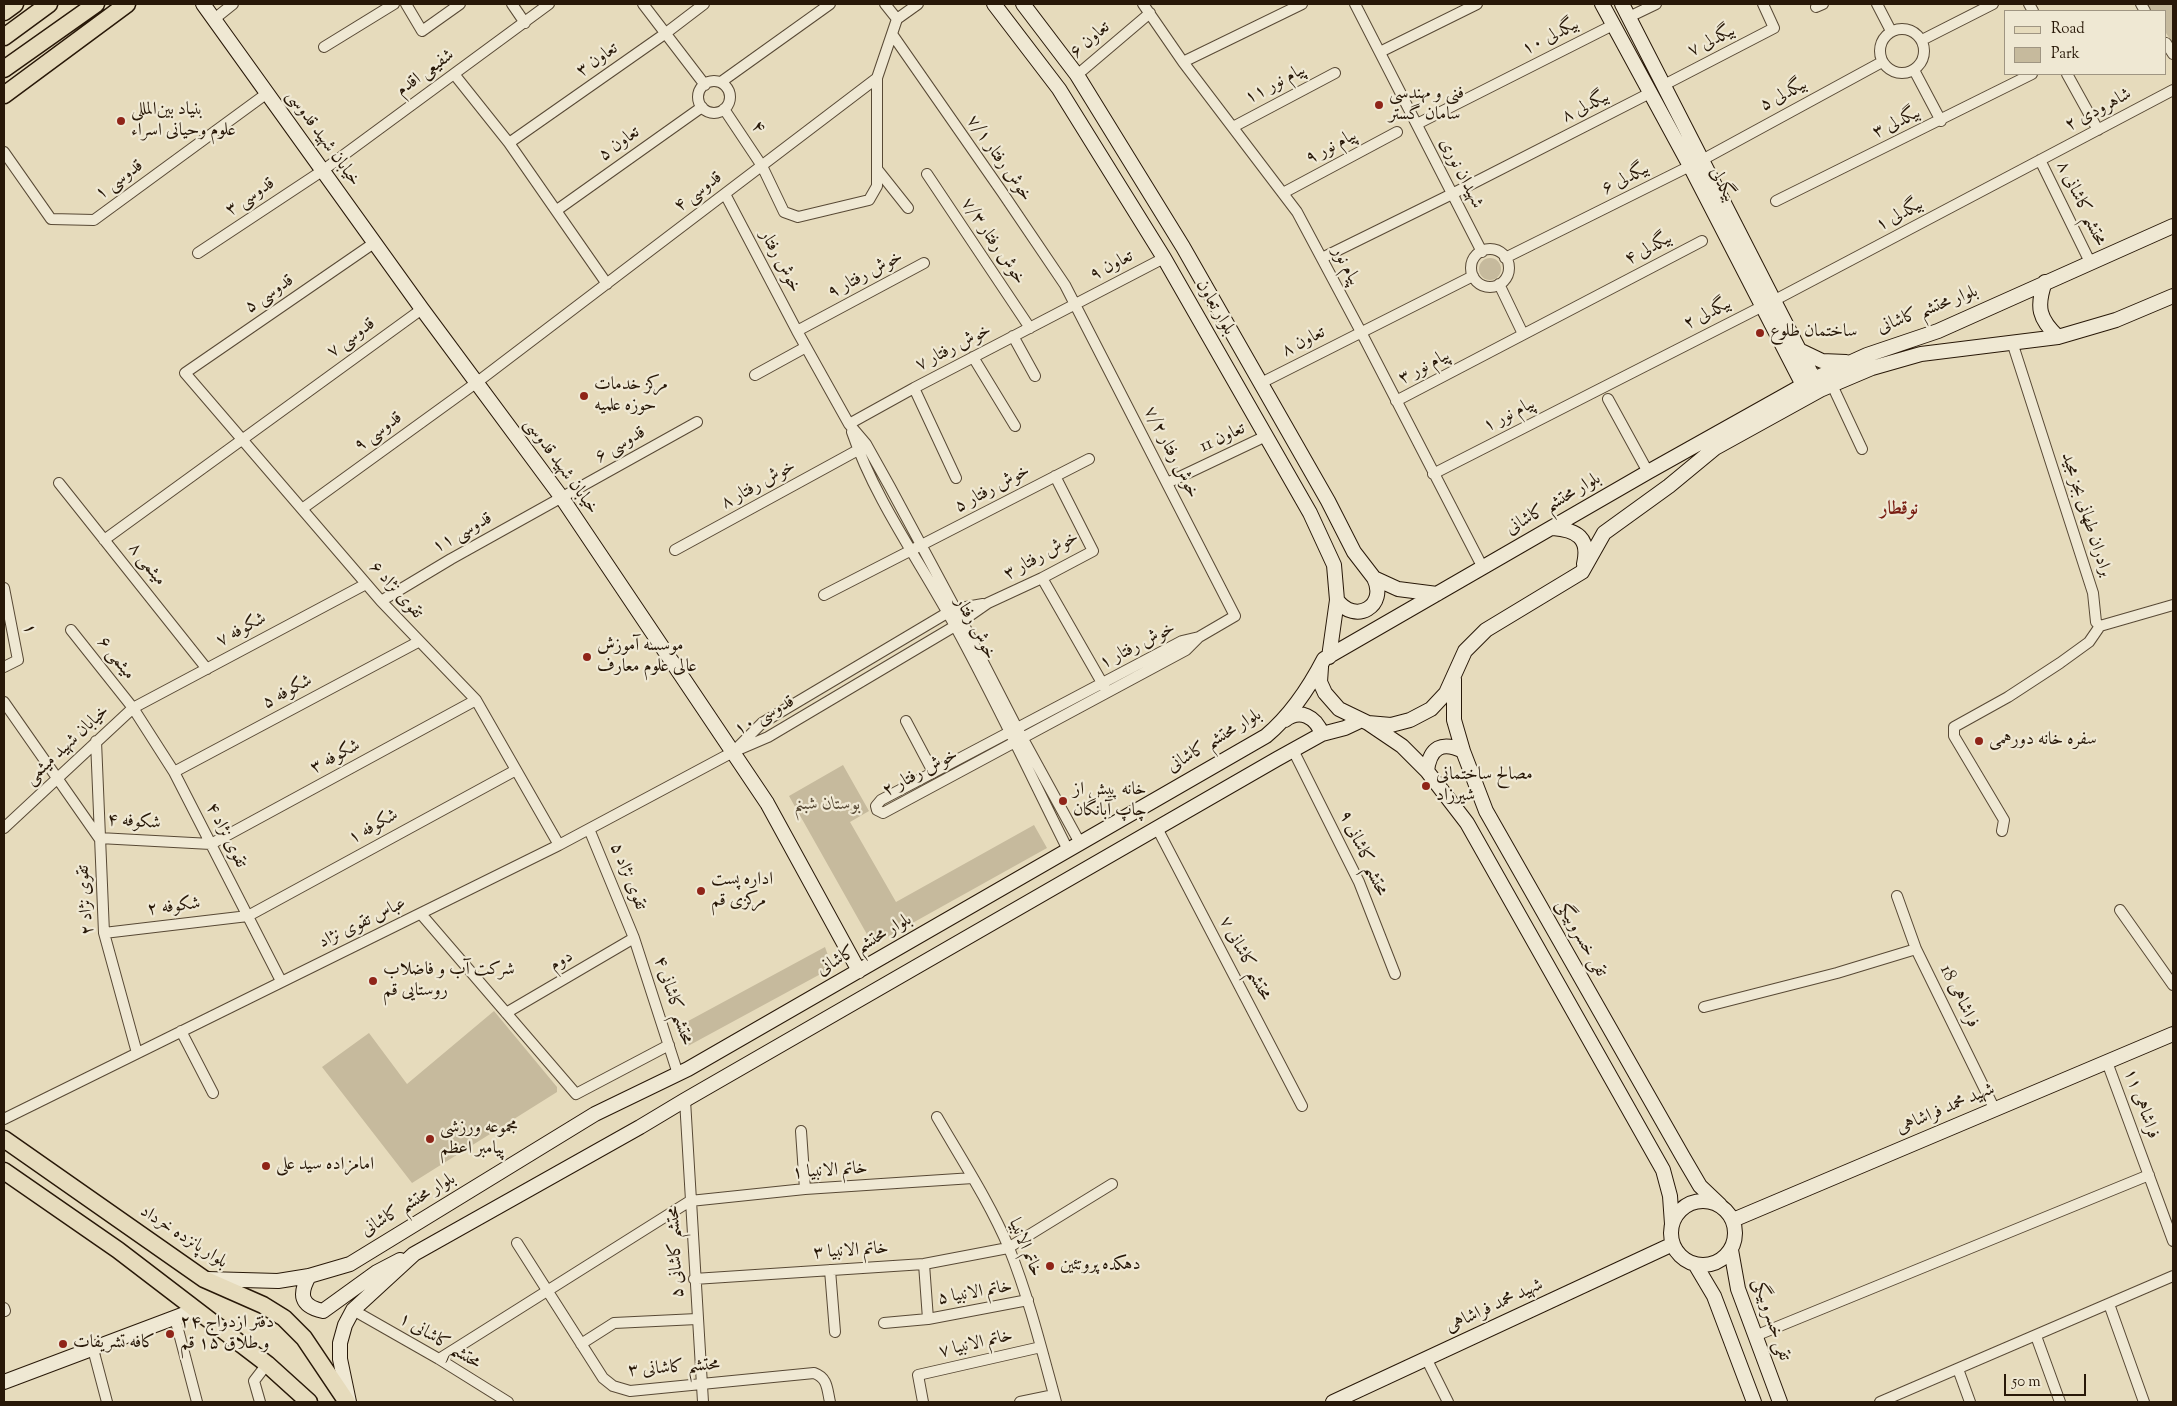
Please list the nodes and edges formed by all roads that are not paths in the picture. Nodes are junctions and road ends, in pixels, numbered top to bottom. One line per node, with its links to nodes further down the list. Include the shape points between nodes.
1 (14, 4): 29 (main road)
2 (49, 4): 38 (main road)
3 (96, 4): 45 (main road)
4 (127, 4): 44 (main road)
5 (203, 4): 32 (main road, خیابان شهید قدوسی)
6 (233, 4): 32 (street)
7 (394, 4): 40 (street)
8 (406, 4): 9 (street, via 422,31)
9 (460, 4)
10 (512, 4): 33 (street)
11 (549, 4): 33 (street, شفیعی اقدم)
12 (643, 4): 36 (street)
13 (704, 4): 36 (street, تعاون ۳)
14 (830, 4): 54 (street)
15 (885, 4): 31 (street)
16 (918, 4): 31 (street)
17 (994, 4): 87 (main road, بلوار تعاون, via 1059,89)
18 (1023, 4): 49 (main road, بلوار تعاون)
19 (1302, 4): 42 (street)
20 (1355, 4): 41 (street, شهیدان نوری)
21 (1477, 4): 41 (street)
22 (1602, 4): 34 (main road, بیگدلی)
23 (1622, 4): 30 (main road, بیگدلی)
24 (1656, 4): 30 (street)
25 (1763, 4): 56 (street, بیگدلی ۷, via 1774,28)
26 (1877, 4): 35 (street)
27 (1993, 4): 39 (street)
28 (1146, 8): 42 (street, پیام نور); 49 (street, تعاون ۶)
29 (4, 12)
30 (1629, 17): 34 (main road); 56 (main road, بیگدلی)
31 (897, 19): 37 (street)
32 (213, 20): 59 (main road, خیابان شهید قدوسی)
33 (525, 23): 48 (street, شفیعی اقدم)
34 (1613, 25): 58 (main road, بیگدلی); 64 (street, بیگدلی ۱۰)
35 (1891, 31): 39 (street, via 1905,29); 43 (street, via 1880,48)
36 (666, 33): 55 (street); 68 (street, تعاون ۳)
37 (892, 34): 52 (street); 98 (street, خوش رفتار ۷/۱)
38 (4, 37)
39 (1922, 40): 46 (street, via 1924,57)
40 (324, 47)
41 (1380, 52): 64 (street, شهیدان نوری)
42 (1183, 62): 65 (street, پیام نور)
43 (1882, 62): 46 (street, via 1887,68 1900,73); 71 (street, بیگدلی ۵)
44 (41, 67): 53 (main road); 60 (main road)
45 (4, 69)
46 (1914, 70): 63 (street)
47 (1335, 73): 65 (street, پیام نور ۱۱)
48 (454, 74): 68 (street); 74 (street, شفیعی اقدم)
49 (1077, 75): 116 (main road, بلوار تعاون, via 1183,247)
50 (2030, 75): 63 (street, بیگدلی ۳)
51 (2069, 75): 66 (street)
52 (877, 78): 72 (street, قدوسی ۴); 73 (street, ۴)
53 (4, 82)
54 (721, 82): 55 (street); 62 (street, via 730,95)
55 (705, 85): 61 (street, via 698,92)
56 (1664, 85): 71 (main road, بیگدلی)
57 (2173, 90): 66 (street, شاهرودی ۲)
58 (1650, 93): 71 (main road, بیگدلی); 78 (street, بیگدلی ۸)
59 (266, 94): 69 (street, قدوسی ۱, via 94,220 51,219); 74 (main road, خیابان شهید قدوسی)
60 (4, 96)
61 (702, 107): 62 (street, via 710,113); 81 (street, تعاون ۵)
62 (724, 109): 72 (street, ۴)
63 (1940, 120): 79 (street, بیگدلی ۳)
64 (1417, 124): 78 (street, شهیدان نوری)
65 (1233, 127): 76 (street, پیام نور)
66 (2098, 130): 70 (street, شاهرودی ۲)
67 (1397, 132): 76 (street, پیام نور ۹)
68 (509, 143): 81 (street)
69 (4, 152)
70 (2040, 160): 90 (street, محتشم کاشانی ۸); 97 (street, بیگدلی ۱)
71 (1696, 163): 89 (street, بیگدلی ۶); 97 (main road, بیگدلی)
72 (762, 166): 73 (street, ۴, via 784,212 798,217 869,200 877,186); 77 (street, قدوسی ۴)
73 (877, 169): 80 (street)
74 (322, 170): 84 (main road, خیابان شهید قدوسی); 86 (street, قدوسی ۳)
75 (927, 174): 100 (street, خوش رفتار ۷/۳)
76 (1283, 193): 88 (street, پیام نور)
77 (725, 194): 94 (street, قدوسی ۴); 101 (street, خوش رفتار)
78 (1452, 194): 85 (street, شهیدان نوری); 88 (street, بیگدلی ۸)
79 (1776, 201)
80 (908, 208)
81 (557, 210): 94 (street)
82 (2173, 226): 90 (main road, بلوار محتشم کاشانی)
83 (1702, 241): 103 (street, بیگدلی ۴)
84 (374, 243): 99 (main road, خیابان شهید قدوسی); 111 (street, قدوسی ۵)
85 (1482, 252): 89 (street, via 1493,250); 92 (street, via 1473,260)
86 (198, 253)
87 (1164, 258): 98 (street, تعاون ۹); 125 (main road, بلوار تعاون)
88 (1322, 258): 102 (street, پیام نور)
89 (1505, 258): 95 (street, via 1508,273)
90 (2090, 262): 93 (main road, بلوار محتشم کاشانی)
91 (924, 263): 101 (street, خوش رفتار ۹)
92 (1473, 276): 95 (street, via 1483,286); 102 (street, تعاون ۸)
93 (2045, 282): 105 (main road, via 2040,312 2046,326); 110 (main road, بلوار محتشم کاشانی, via 1938,331)
94 (607, 284): 115 (street, قدوسی ۴)
95 (1499, 284): 103 (street)
96 (2173, 296): 105 (main road, بلوار محتشم کاشانی, via 2116,320)
97 (1769, 303): 108 (main road, بیگدلی); 114 (main road, بیگدلی); 119 (street, بیگدلی ۲)
98 (1075, 304): 100 (street, خوش رفتار ۷); 135 (street, خوش رفتار ۷/۲)
99 (422, 309): 115 (main road, خیابان شهید قدوسی); 126 (street, قدوسی ۷)
100 (1030, 328): 104 (street, خوش رفتار ۷)
101 (797, 331): 107 (street, خوش رفتار)
102 (1361, 332): 116 (street, تعاون ۸); 121 (street, پیام نور)
103 (1523, 334): 121 (street, پیام نور ۳)
104 (1013, 336): 109 (street, خوش رفتار ۷); 113 (street)
105 (2058, 337): 106 (main road, بلوار محتشم کاشانی)
106 (2012, 342): 117 (main road, بلوار محتشم کاشانی, via 1921,354 1872,368); 158 (street, برادران طهانی بجز مجید, via 2093,593 2096,622)
107 (806, 347): 112 (street); 123 (street, خوش رفتار)
108 (1799, 350): 110 (main road, via 1822,361); 114 (main road, بیگدلی)
109 (973, 357): 118 (street, خوش رفتار ۷); 124 (street)
110 (1854, 360): 114 (main road, بلوار محتشم کاشانی)
111 (185, 373): 126 (street, تقوی نژاد ۶)
112 (755, 375)
113 (1035, 376)
114 (1808, 382): 130 (main road, بلوار محتشم کاشانی)
115 (476, 383): 137 (main road, خیابان شهید قدوسی); 138 (street, قدوسی ۹)
116 (1260, 383): 146 (main road, بلوار تعاون, via 1354,552)
117 (1832, 385): 127 (street); 136 (main road, بلوار محتشم کاشانی, via 1715,448)
118 (914, 388): 123 (street, خوش رفتار ۷); 133 (street)
119 (1602, 388): 131 (street, پیام نور ۱)
120 (1608, 399): 130 (street)
121 (1396, 401): 131 (street, پیام نور)
122 (697, 422): 137 (street, قدوسی ۶)
123 (849, 424): 128 (street, خوش رفتار); 141 (street, خوش رفتار, via 866,444)
124 (1015, 426)
125 (1266, 436): 135 (street, تعاون 11); 151 (main road, بلوار تعاون, via 1310,513 1334,565)
126 (242, 439): 138 (street, تقوی نژاد ۶); 140 (street, قدوسی ۷)
127 (1862, 449)
128 (858, 450): 141 (street, خوش رفتار); 142 (street, خوش رفتار ۸)
129 (1089, 459): 132 (street, خوش رفتار ۵)
130 (1652, 469): 136 (main road, via 1668,468 1672,478); 139 (main road, بلوار محتشم کاشانی)
131 (1433, 474): 143 (street, پیام نور)
132 (1055, 476): 141 (street, خوش رفتار ۵); 145 (street, خوش رفتار ۳, via 1094,551)
133 (956, 478)
134 (59, 482): 140 (street, میثمی ۸)
135 (1167, 484): 156 (street, خوش رفتار ۷/۲)
136 (1669, 486): 144 (main road, بلوار محتشم کاشانی, via 1604,534)
137 (562, 498): 152 (street, قدوسی ۱۱); 178 (main road, خیابان شهید قدوسی)
138 (302, 509): 147 (street, تقوی نژاد ۶)
139 (1553, 528): 143 (main road, بلوار محتشم کاشانی); 144 (main road, via 1572,531 1585,544)
140 (104, 540): 163 (street, میثمی ۸)
141 (916, 548): 150 (street, خوش رفتار ۵); 155 (street, خوش رفتار)
142 (675, 550)
143 (1482, 568): 149 (main road, بلوار محتشم کاشانی)
144 (1582, 572): 164 (main road, بلوار محتشم کاشانی, via 1486,630 1465,650)
145 (1042, 578): 153 (street, خوش رفتار ۳); 165 (street)
146 (1374, 578): 149 (main road, بلوار تعاون, via 1398,589); 151 (main road, via 1377,598 1368,609 1347,610)
147 (366, 584): 152 (street, تقوی نژاد ۶); 163 (street, شکوفه ۷)
148 (4, 588): 162 (street, ۱, via 18,660)
149 (1437, 594): 161 (main road, بلوار محتشم کاشانی)
150 (824, 595)
151 (1337, 600): 161 (main road, بلوار تعاون)
152 (381, 601): 160 (street, تقوی نژاد ۶)
153 (988, 603): 155 (street); 157 (street, قدوسی ۱۰)
154 (2173, 605): 158 (street)
155 (951, 611): 157 (street, خوش رفتار); 178 (street, قدوسی ۱۰, via 762,723)
156 (1235, 616): 165 (street, خوش رفتار ۱, via 1199,637 1186,650)
157 (959, 624): 172 (street, خوش رفتار); 178 (street, قدوسی ۱۰, via 768,737)
158 (2100, 626): 187 (street, via 2089,642 2060,663 1954,727 1954,736 2004,820)
159 (71, 630): 168 (street, میثمی ۶)
160 (418, 642): 166 (street, تقوی نژاد ۶); 181 (street, شکوفه ۵)
161 (1326, 658): 170 (main road, بلوار تعاون, via 1320,672 1325,693 1339,709); 171 (main road, بلوار محتشم کاشانی)
162 (4, 667)
163 (207, 669): 168 (street, شکوفه ۷)
164 (1454, 673): 170 (main road, بلوار محتشم کاشانی, via 1446,693 1431,709 1391,725); 177 (main road, تقی خسروبیگی, via 1454,720)
165 (1105, 688): 172 (street, خوش رفتار ۱); 175 (street, خوش رفتار ۱)
166 (476, 700): 179 (street, تقوی نژاد ۶); 189 (street, شکوفه ۳)
167 (4, 702): 183 (street, شکوفه ۴)
168 (133, 708): 174 (street, خیابان شهید میثمی); 181 (street, تقوی نژاد ۴)
169 (906, 721): 182 (street)
170 (1365, 722): 173 (main road, بلوار محتشم کاشانی); 180 (main road, via 1402,746)
171 (1282, 723): 173 (main road, via 1290,716 1311,717); 191 (main road, بلوار محتشم کاشانی, via 1266,736)
172 (1013, 731): 175 (street, خوش رفتار); 182 (street, خوش رفتار ۲)
173 (1322, 734): 176 (main road, بلوار محتشم کاشانی)
174 (96, 740): 183 (street, خیابان شهید میثمی); 188 (street, تقوی نژاد ۲)
175 (1018, 740): 182 (street, خوش رفتار ۲, via 883,813 877,810 876,806 882,800); 191 (street, خوش رفتار)
176 (1293, 750): 185 (main road, بلوار محتشم کاشانی); 200 (street, محتشم کاشانی ۹, via 1359,882)
177 (1463, 751): 180 (main road, via 1451,745 1438,748 1429,758); 225 (main road, تقی خسروبیگی, via 1486,811 1700,1186)
178 (733, 752): 186 (street, عباس تقوی نژاد); 199 (main road, خیابان شهید قدوسی, via 767,803)
179 (516, 770): 190 (street, تقوی نژاد ۶); 195 (street, شکوفه ۱)
180 (1427, 771): 227 (main road, via 1467,823 1663,1170 1670,1196)
181 (174, 772): 189 (street, تقوی نژاد ۴)
182 (933, 772)
183 (57, 777): 184 (street, خیابان شهید میثمی); 188 (street, شکوفه ۴)
184 (4, 828)
185 (1157, 828): 212 (main road, بلوار محتشم کاشانی); 213 (street, محتشم کاشانی ۷)
186 (589, 829): 190 (street, عباس تقوی نژاد); 197 (street, تقوی نژاد ۵)
187 (2002, 831)
188 (99, 838): 189 (street, شکوفه ۴); 196 (street, تقوی نژاد ۲)
189 (211, 844): 195 (street, تقوی نژاد ۴)
190 (559, 844): 194 (street, عباس تقوی نژاد)
191 (1074, 847): 199 (main road, بلوار محتشم کاشانی)
192 (1897, 896): 198 (street, فراشاهی 18)
193 (2120, 910): 202 (street)
194 (421, 914): 201 (street, عباس تقوی نژاد); 204 (street)
195 (248, 916): 196 (street, شکوفه ۲); 201 (street, تقوی نژاد ۴)
196 (104, 933): 208 (street, تقوی نژاد ۲)
197 (634, 938): 204 (street, دوم); 207 (street, محتشم کاشانی ۴)
198 (1916, 949): 203 (street); 214 (street, فراشاهی 18)
199 (858, 971): 210 (main road, بلوار محتشم کاشانی)
200 (1395, 974)
201 (281, 981): 205 (street, عباس تقوی نژاد)
202 (2173, 985)
203 (1704, 1007)
204 (506, 1013): 207 (street, via 576,1094)
205 (181, 1031): 208 (street, عباس تقوی نژاد); 211 (street)
206 (2173, 1034): 209 (main road, شهید محمد فراشاهی)
207 (669, 1045): 210 (street, محتشم کاشانی ۴)
208 (137, 1053): 216 (street, عباس تقوی نژاد)
209 (2107, 1062): 214 (main road, شهید محمد فراشاهی); 220 (street, فراشاهی ۱۱)
210 (678, 1074): 237 (main road, بلوار محتشم کاشانی, via 595,1114 350,1264)
211 (213, 1093)
212 (684, 1100): 224 (street, محتشم کاشانی ۵); 233 (main road, بلوار محتشم کاشانی)
213 (1302, 1106)
214 (1995, 1110): 226 (main road, شهید محمد فراشاهی)
215 (937, 1117): 221 (street, خاتم الانبیا)
216 (4, 1119)
217 (802, 1131): 223 (street)
218 (4, 1139): 239 (main road, بلوار پانزده خرداد)
219 (4, 1171): 244 (main road, via 118,1250)
220 (2149, 1175): 228 (street, فراشاهی ۱۱); 251 (street)
221 (973, 1178): 223 (street, خاتم الانبیا ۱); 231 (street, خاتم الانبیا)
222 (1112, 1184): 231 (street)
223 (805, 1189): 224 (street, خاتم الانبیا ۱)
224 (690, 1201): 240 (street, محتشم کاشانی ۵); 241 (street)
225 (1720, 1205): 226 (main road); 227 (main road, via 1711,1201 1691,1202 1679,1211)
226 (1733, 1220): 232 (main road, via 1735,1235)
227 (1672, 1224): 230 (main road)
228 (2173, 1241)
229 (517, 1243): 241 (street, محتشم کاشانی ۳)
230 (1672, 1244): 235 (main road, via 1685,1260); 257 (main road, شهید محمد فراشاهی)
231 (1008, 1248): 234 (street, خاتم الانبیا ۳); 242 (street, خاتم الانبیا)
232 (1731, 1250): 235 (main road, via 1715,1263); 251 (main road, تقی خسروبیگی, via 1738,1288)
233 (414, 1254): 237 (main road, via 378,1272 323,1311 313,1309 303,1298 302,1288); 245 (main road, بلوار محتشم کاشانی)
234 (924, 1264): 236 (street, خاتم الانبیا ۳); 248 (street)
235 (1695, 1264): 275 (main road, via 1714,1296)
236 (830, 1270): 240 (street, خاتم الانبیا ۳); 250 (street)
237 (309, 1276): 239 (main road, بلوار محتشم کاشانی, via 278,1281)
238 (2173, 1276): 243 (street)
239 (204, 1279): 267 (main road, بلوار پانزده خرداد, via 284,1318 304,1338)
240 (694, 1279): 247 (street, محتشم کاشانی ۵)
241 (548, 1290): 253 (street, محتشم کاشانی ۳); 256 (street)
242 (1028, 1300): 248 (street, خاتم الانبیا ۵); 254 (street, خاتم الانبیا)
243 (2109, 1304): 252 (street); 280 (street)
244 (195, 1310): 246 (main road); 258 (main road)
245 (353, 1310): 256 (street, محتشم کاشانی ۱); 267 (main road, بلوار محتشم کاشانی, via 345,1326 340,1351)
246 (175, 1318): 255 (main road); 264 (street)
247 (697, 1319): 253 (street, via 614,1322); 261 (street, محتشم کاشانی ۵)
248 (928, 1319): 249 (street, خاتم الانبیا ۵)
249 (884, 1323)
250 (834, 1332)
251 (1755, 1336): 276 (main road, تقی خسروبیگی)
252 (2036, 1336): 259 (street); 279 (street)
253 (581, 1344): 261 (street, محتشم کاشانی ۳, via 602,1378 613,1386 630,1391)
254 (1041, 1347): 262 (street, خاتم الانبیا); 271 (street, خاتم الانبیا ۷, via 918,1375)
255 (93, 1349): 260 (main road); 263 (street)
256 (439, 1359): 268 (street, محتشم کاشانی ۱)
257 (1427, 1360): 273 (main road, شهید محمد فراشاهی); 274 (street)
258 (267, 1364): 265 (street, via 254,1381); 266 (main road)
259 (1958, 1369): 277 (street); 278 (street)
260 (4, 1382)
261 (702, 1384): 269 (street, محتشم کاشانی ۵); 270 (street, محتشم کاشانی ۳, via 814,1373 822,1376 826,1383)
262 (1055, 1398): 272 (street)
263 (107, 1402)
264 (197, 1402)
265 (260, 1402)
266 (309, 1402)
267 (348, 1402)
268 (508, 1402)
269 (703, 1402)
270 (830, 1402)
271 (922, 1402)
272 (1020, 1402)
273 (1333, 1402)
274 (1448, 1402)
275 (1754, 1402)
276 (1780, 1402)
277 (1881, 1402)
278 (1970, 1402)
279 (2060, 1402)
280 (2144, 1402)

